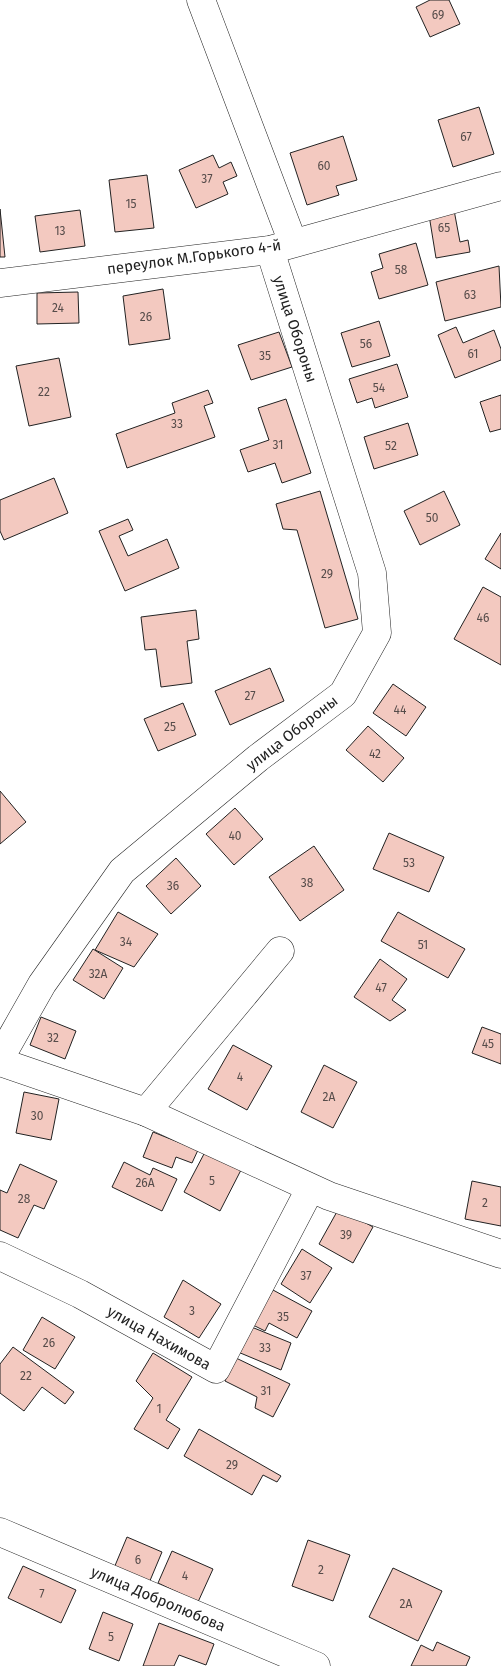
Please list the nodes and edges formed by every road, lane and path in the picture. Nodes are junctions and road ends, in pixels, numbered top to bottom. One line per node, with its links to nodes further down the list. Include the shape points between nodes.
1 (201, 0): 3 (street, улица Обороны)
2 (501, 186): 3 (street, переулок М.Горького 4-й)
3 (281, 246): 4 (street, переулок М.Горького 4-й); 6 (street, улица Обороны, via 372,573 377,632 343,694 258,758 122,872 42,984)
4 (0, 283)
5 (280, 951): 7 (street)
6 (0, 1060): 7 (street)
7 (146, 1112): 8 (street)
8 (310, 1189): 9 (street); 10 (street, улица Нахимова, via 216,1369 80,1294)
9 (501, 1254)
10 (0, 1256)
11 (0, 1532): 12 (street, улица Добролюбова)
12 (316, 1666)

